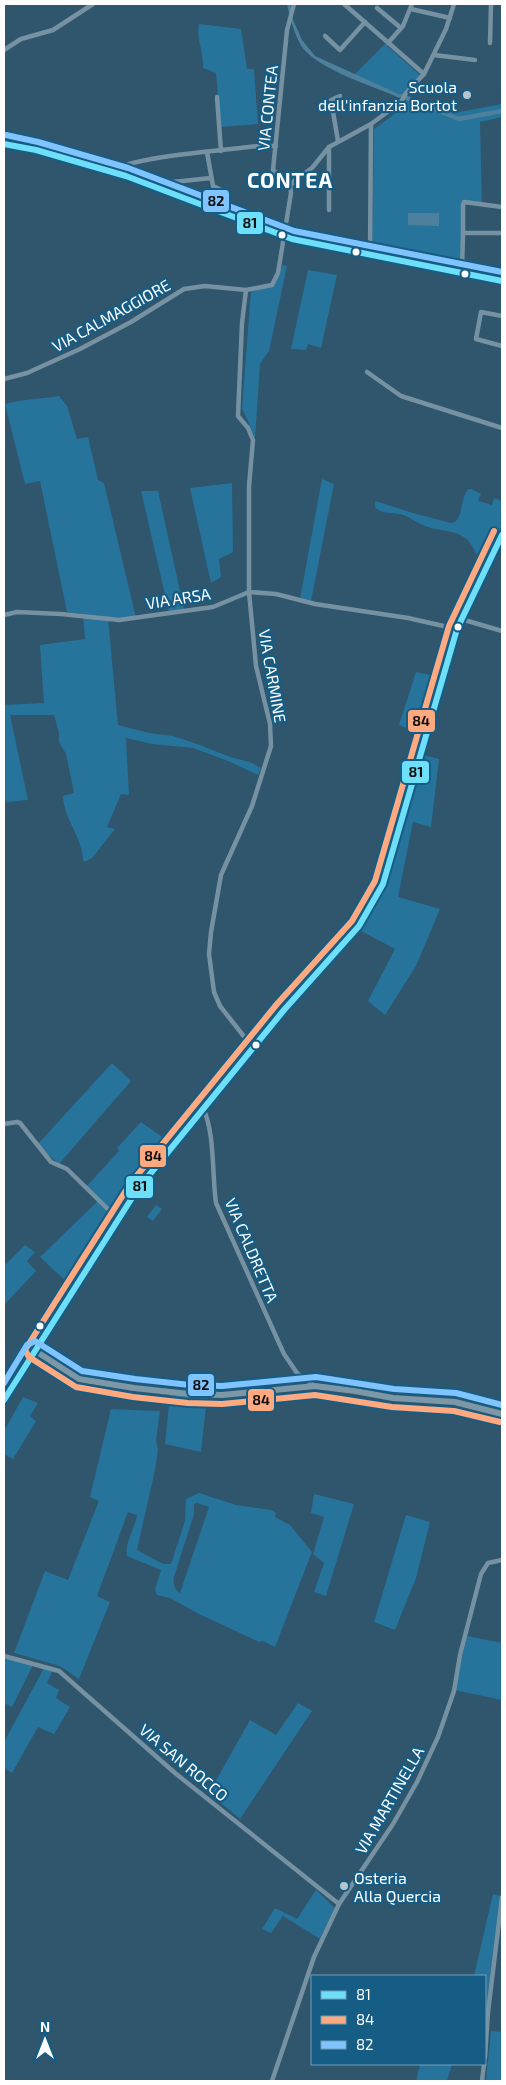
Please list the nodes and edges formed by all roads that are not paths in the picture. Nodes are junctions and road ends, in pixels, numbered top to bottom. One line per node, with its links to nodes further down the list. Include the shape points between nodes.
1 (294, 4): 23 (street, VIA CONTEA, via 289,21)
2 (454, 4): 8 (street)
3 (491, 4): 13 (street)
4 (90, 5): 14 (street, via 63,25 21,39)
5 (347, 5): 9 (street)
6 (411, 6): 8 (street); 10 (street)
7 (377, 8): 10 (street)
8 (450, 18): 15 (street)
9 (365, 22): 11 (street, via 340,50); 12 (street)
10 (401, 28): 12 (street)
11 (325, 36)
12 (388, 43): 17 (street)
13 (490, 43)
14 (4, 50)
15 (434, 56): 16 (street); 17 (street)
16 (475, 60)
17 (424, 74): 20 (street, via 401,102)
18 (340, 96): 21 (street, via 331,100)
19 (217, 97): 25 (street)
20 (371, 124): 21 (street); 37 (street)
21 (338, 141): 24 (street)
22 (4, 144): 27 (main road, via 30,148)
23 (276, 146): 25 (street); 30 (street, VIA CONTEA, via 274,172)
24 (330, 147): 30 (street); 33 (street)
25 (222, 150): 26 (street)
26 (207, 152): 27 (street, via 127,164); 28 (street)
27 (113, 172): 36 (main road)
28 (211, 178): 29 (street); 31 (street, via 213,186)
29 (173, 182)
30 (290, 186): 36 (street)
31 (222, 190)
32 (502, 207): 34 (street, via 467,201 463,204)
33 (329, 210)
34 (463, 233): 35 (street); 38 (street)
35 (502, 233)
36 (283, 237): 37 (main road); 40 (street, VIA CALMAGGIORE, via 278,273 272,285)
37 (370, 254): 38 (main road)
38 (462, 272): 39 (main road)
39 (502, 281)
40 (246, 290): 44 (street, VIA CALMAGGIORE, via 205,286 184,289 80,349 27,373); 47 (street, VIA CARMINE, via 238,416 253,440 249,486)
41 (502, 316): 42 (street, via 481,312 476,339)
42 (502, 346)
43 (367, 372): 45 (street, via 401,396)
44 (4, 378)
45 (502, 428)
46 (502, 535): 49 (main road)
47 (249, 592): 48 (street, VIA ARSA, via 213,607 119,620 17,612); 50 (street, VIA ARSA, via 276,594); 52 (street, VIA CARMINE, via 256,666 270,724 271,746 252,806 222,875 209,954 211,978 220,1006)
48 (4, 615)
49 (461, 619): 50 (main road); 51 (street)
50 (457, 629): 52 (main road, via 383,884 359,926)
51 (502, 631)
52 (253, 1048): 53 (main road)
53 (203, 1108): 55 (main road); 57 (street, VIA CALDRETTA, via 214,1160 216,1203 284,1354 297,1373)
54 (4, 1124): 55 (street, via 20,1123 51,1162 67,1169)
55 (118, 1219): 56 (main road)
56 (34, 1350): 57 (main road, via 79,1379 134,1388 222,1395); 58 (main road)
57 (315, 1386): 59 (main road, via 393,1398 455,1402)
58 (4, 1400)
59 (502, 1414)
60 (502, 1560): 63 (street, VIA MARTINELLA, via 488,1563 481,1574 454,1691 438,1737 417,1782)
61 (4, 1656): 63 (street, VIA SAN ROCCO, via 59,1671 175,1773)
62 (502, 1897): 64 (street)
63 (339, 1904): 67 (street, VIA MARTINELLA, via 314,1957)
64 (501, 1913): 65 (street)
65 (486, 2043)
66 (484, 2065): 68 (street)
67 (272, 2081)
68 (482, 2081)

